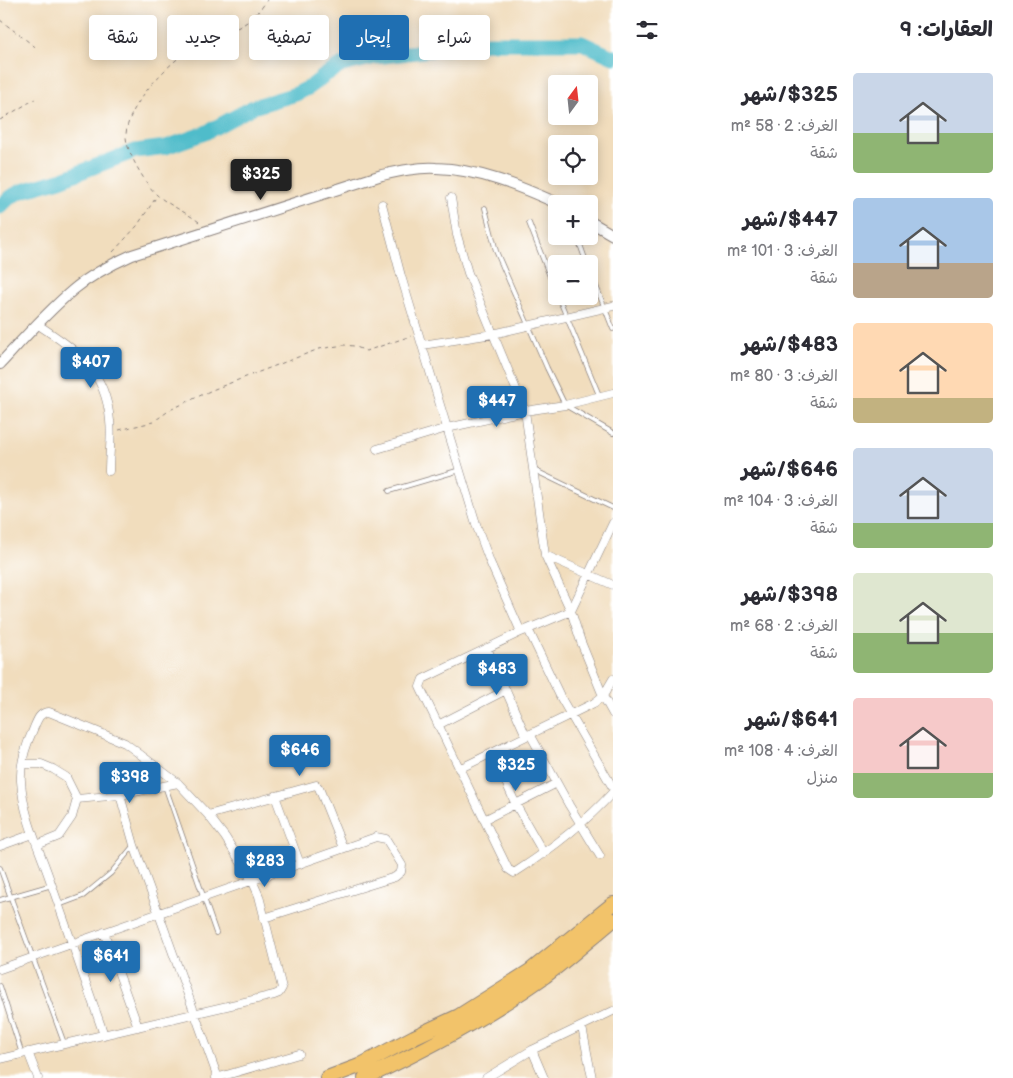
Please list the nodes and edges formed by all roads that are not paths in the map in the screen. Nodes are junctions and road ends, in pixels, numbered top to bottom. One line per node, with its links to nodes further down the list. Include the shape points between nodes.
1 (451, 198): 17 (street, via 468,273)
2 (548, 199): 14 (street, via 522,188 464,172 436,168 382,175 132,255 74,289)
3 (382, 204): 18 (street)
4 (485, 208): 15 (lane, via 496,252)
5 (529, 223): 8 (lane)
6 (598, 226): 7 (street)
7 (613, 235)
8 (548, 272)
9 (598, 292): 12 (lane)
10 (561, 305): 13 (lane)
11 (613, 306): 12 (street)
12 (604, 308): 13 (street); 16 (lane)
13 (566, 317): 15 (street); 21 (lane)
14 (37, 324): 19 (street); 29 (street, via 84,359 106,392 111,432)
15 (529, 326): 17 (street); 22 (lane)
16 (613, 329)
17 (493, 334): 18 (street); 23 (street)
18 (422, 345): 24 (street)
19 (0, 364)
20 (613, 393): 21 (street)
21 (600, 395): 22 (street)
22 (565, 405): 23 (street); 25 (lane)
23 (525, 411): 24 (street); 27 (street)
24 (447, 428): 26 (street); 28 (street)
25 (613, 433)
26 (377, 449)
27 (533, 469): 31 (lane); 33 (street)
28 (460, 470): 30 (lane); 37 (street, via 490,562)
29 (109, 471)
30 (389, 491)
31 (613, 508)
32 (613, 523): 34 (street)
33 (545, 555): 34 (street); 36 (street)
34 (590, 574): 35 (street); 36 (street)
35 (613, 585)
36 (571, 611): 37 (street); 41 (street)
37 (524, 631): 38 (street); 42 (street)
38 (487, 648): 40 (street); 44 (street, via 423,679 421,690)
39 (613, 679): 41 (street)
40 (506, 690): 44 (street); 45 (street)
41 (603, 696): 42 (street); 43 (street)
42 (570, 714): 45 (street); 52 (street)
43 (613, 714)
44 (438, 725): 48 (street)
45 (528, 735): 46 (street); 50 (street)
46 (493, 753): 48 (street); 57 (street)
47 (22, 764): 49 (street, via 40,714 49,712 125,743); 56 (street, via 41,764 60,773 66,777); 61 (street, via 23,800)
48 (459, 769): 59 (street)
49 (178, 783): 51 (street); 58 (street)
50 (557, 783): 57 (street); 60 (street)
51 (165, 786): 54 (street); 73 (lane)
52 (613, 788)
53 (613, 792): 60 (street)
54 (120, 795): 56 (street); 63 (street)
55 (275, 796): 58 (street); 65 (street, via 316,785); 68 (street)
56 (76, 799): 62 (street, via 72,817 59,836)
57 (516, 805): 59 (street); 66 (street)
58 (208, 814): 70 (street)
59 (484, 820): 66 (street, via 510,871 517,872)
60 (582, 824): 66 (street); 67 (street)
61 (33, 834): 62 (street); 64 (street)
62 (37, 845): 71 (street)
63 (134, 845): 76 (lane, via 112,873 82,896); 77 (street)
64 (0, 846)
65 (343, 848): 68 (street); 78 (street, via 381,836 403,868 395,877)
66 (544, 854)
67 (600, 856)
68 (300, 864): 70 (street)
69 (0, 868): 72 (lane)
70 (252, 880): 73 (street); 78 (street)
71 (52, 885): 72 (lane); 76 (street)
72 (11, 897): 74 (lane); 83 (lane)
73 (205, 898): 77 (street); 81 (lane)
74 (0, 900)
75 (613, 904): 99 (highway, via 530,971 459,1016 359,1066)
76 (58, 906): 82 (street)
77 (160, 914): 80 (street); 87 (street)
78 (264, 918): 87 (street, via 282,984 281,991)
79 (613, 920): 100 (highway, via 573,954 508,1000 418,1054)
80 (104, 932): 82 (street); 88 (street)
81 (216, 933)
82 (71, 943): 83 (street); 90 (street)
83 (34, 957): 84 (street); 91 (lane)
84 (0, 969)
85 (0, 986): 93 (lane)
86 (613, 1011): 89 (street)
87 (194, 1013): 88 (street); 98 (street)
88 (138, 1026): 90 (street)
89 (582, 1027): 92 (street); 103 (street)
90 (104, 1034): 91 (street)
91 (64, 1043): 93 (street)
92 (532, 1050): 96 (street); 102 (street)
93 (25, 1053): 95 (street); 97 (street)
94 (299, 1054): 98 (street)
95 (0, 1058)
96 (498, 1075): 101 (street)
97 (38, 1078)
98 (217, 1078)
99 (327, 1078)
100 (365, 1078)
101 (486, 1078)
102 (544, 1078)
103 (592, 1078)

